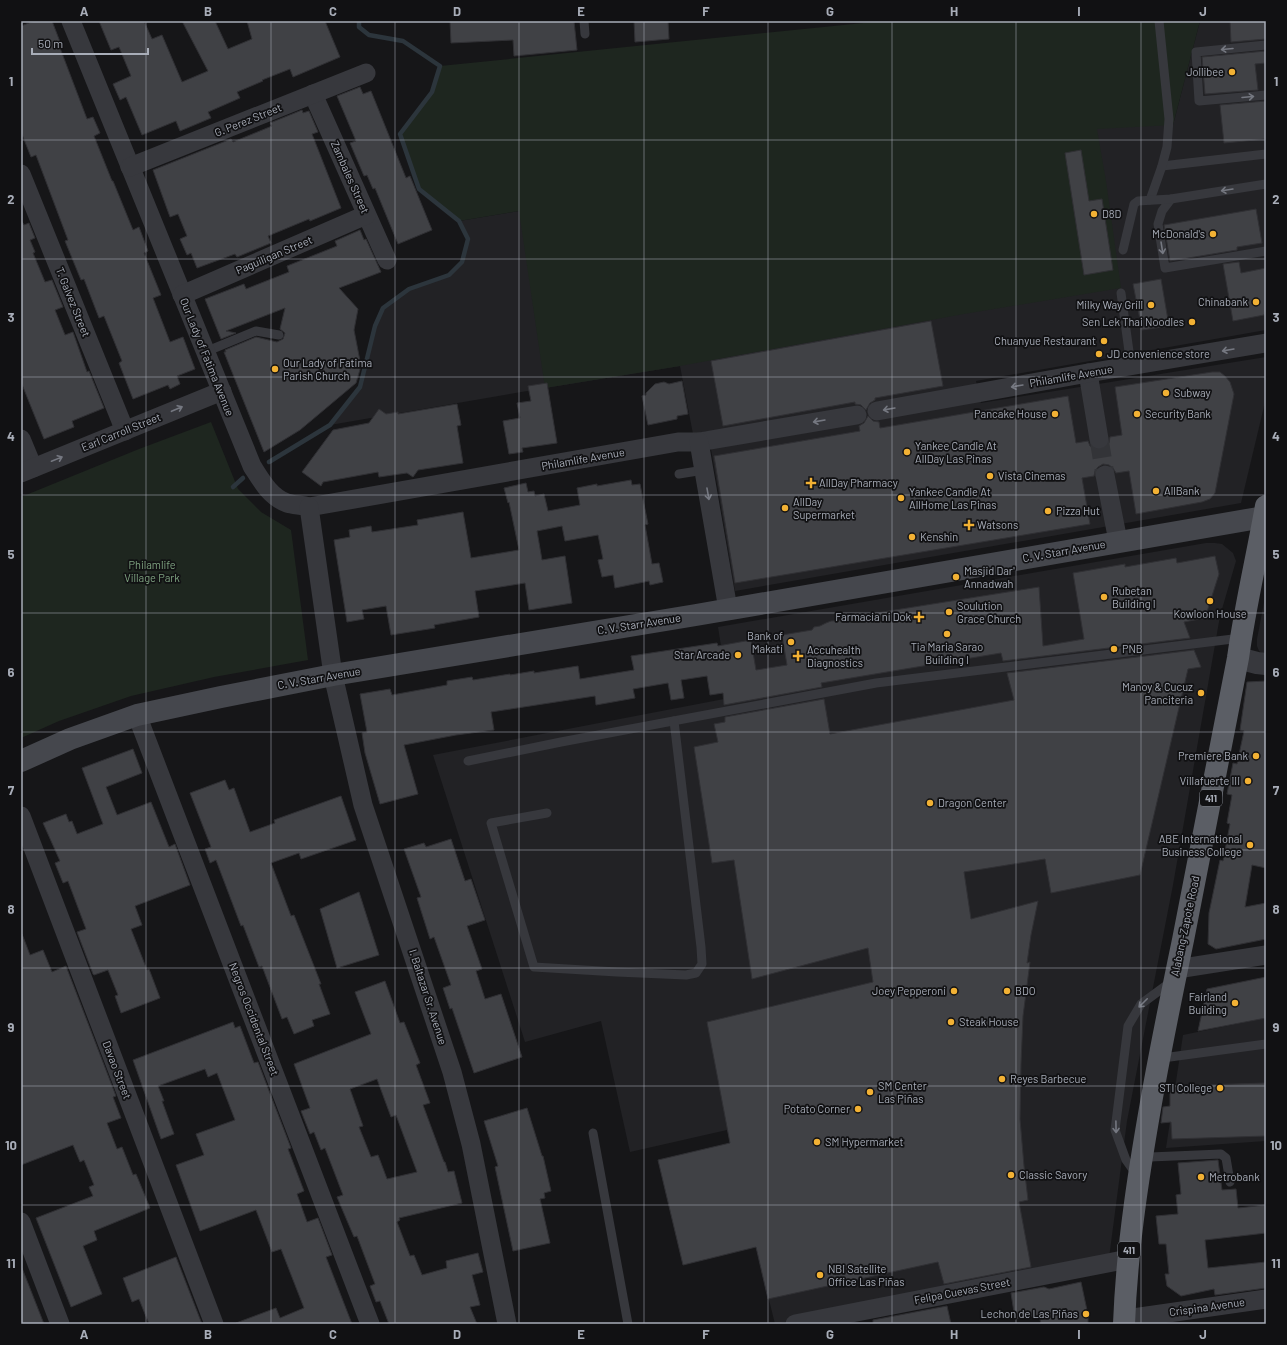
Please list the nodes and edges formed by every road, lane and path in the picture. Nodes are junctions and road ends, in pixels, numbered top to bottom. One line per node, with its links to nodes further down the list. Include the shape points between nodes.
1 (71, 21): 11 (street, Our Lady of Fatima Avenue)
2 (584, 21): 4 (lane)
3 (1159, 21): 10 (lane, via 1169,119 1167,147)
4 (585, 34)
5 (1266, 45): 8 (lane, one-way to 8, via 1196,52 1199,101)
6 (366, 73): 7 (street, G. Perez Street)
7 (313, 94): 11 (street, G. Perez Street); 16 (street, Zambales Street)
8 (1266, 95)
9 (1266, 154): 10 (lane)
10 (1162, 166): 15 (lane)
11 (130, 167): 21 (street, Our Lady of Fatima Avenue)
12 (21, 174): 30 (street, T. Galvez Street)
13 (1266, 184): 14 (lane, one-way to 14)
14 (1170, 199): 15 (lane); 18 (lane, one-way to 18, via 1162,211 1158,224 1165,268)
15 (1150, 200): 17 (lane, via 1134,204)
16 (366, 215): 19 (street, Zambales Street); 21 (street, Paguiligan Street)
17 (1124, 250)
18 (1266, 251)
19 (387, 260)
20 (1121, 294): 25 (lane)
21 (182, 295): 24 (street, Our Lady of Fatima Avenue)
22 (279, 336): 24 (lane, via 256,331)
23 (1266, 343): 25 (street, Philamlife Avenue, one-way to 25)
24 (205, 352): 27 (street, Our Lady of Fatima Avenue)
25 (1131, 366): 26 (street, Philamlife Avenue)
26 (1088, 373): 28 (street, Philamlife Avenue, one-way to 28); 32 (street)
27 (222, 391): 30 (street, Earl Carroll Street, one-way to 27); 38 (street, Our Lady of Fatima Avenue, via 261,482 273,495 287,503)
28 (877, 411)
29 (857, 414): 33 (street, Philamlife Avenue, one-way to 33, via 730,430)
30 (125, 431): 35 (street, Earl Carroll Street, one-way to 30)
31 (21, 439): 35 (street)
32 (1099, 439)
33 (699, 442): 34 (street); 38 (street, Philamlife Avenue, via 678,442)
34 (704, 470): 36 (lane); 41 (street, one-way to 41)
35 (27, 471)
36 (679, 474)
37 (1105, 475): 40 (street)
38 (309, 507): 44 (street)
39 (1265, 511): 40 (main road, C. V. Starr Avenue); 42 (highway, Alabang-Zapote Road / 411)
40 (1118, 541): 41 (main road, C. V. Starr Avenue)
41 (728, 609): 44 (main road, C. V. Starr Avenue)
42 (1239, 648): 43 (street, via 1257,663); 46 (lane, via 876,684); 52 (highway, Alabang-Zapote Road / 411)
43 (1266, 664)
44 (333, 675): 45 (main road, C. V. Starr Avenue); 65 (street, I. Baltazar Sr. Avenue, via 363,805 452,1072 471,1144)
45 (137, 715): 47 (main road, C. V. Starr Avenue, via 70,739); 64 (street, Negros Occidental Street)
46 (674, 721): 48 (lane); 49 (lane, via 701,947 702,964 696,972 686,975 534,966 491,824)
47 (21, 761)
48 (468, 761)
49 (547, 813)
50 (21, 816): 63 (street, Davao Street)
51 (1266, 955): 52 (street, via 1206,965)
52 (1176, 974): 54 (highway, Alabang-Zapote Road / 411); 56 (lane, one-way to 56, via 1141,1004 1128,1026 1115,1130 1126,1160)
53 (1266, 1044): 54 (lane, via 1170,1057)
54 (1160, 1056): 56 (highway, Alabang-Zapote Road / 411)
55 (593, 1133): 66 (lane)
56 (1140, 1167): 57 (lane, via 1150,1157 1220,1154 1226,1158); 59 (highway, Alabang-Zapote Road / 411)
57 (1230, 1182)
58 (21, 1222): 62 (street)
59 (1128, 1259): 61 (highway, Alabang-Zapote Road / 411); 67 (street, Felipa Cuevas Street)
60 (1266, 1299): 61 (street, Crispina Avenue)
61 (1124, 1321)
62 (60, 1324)
63 (214, 1324)
64 (370, 1324)
65 (507, 1324)
66 (628, 1324)
67 (795, 1324)

